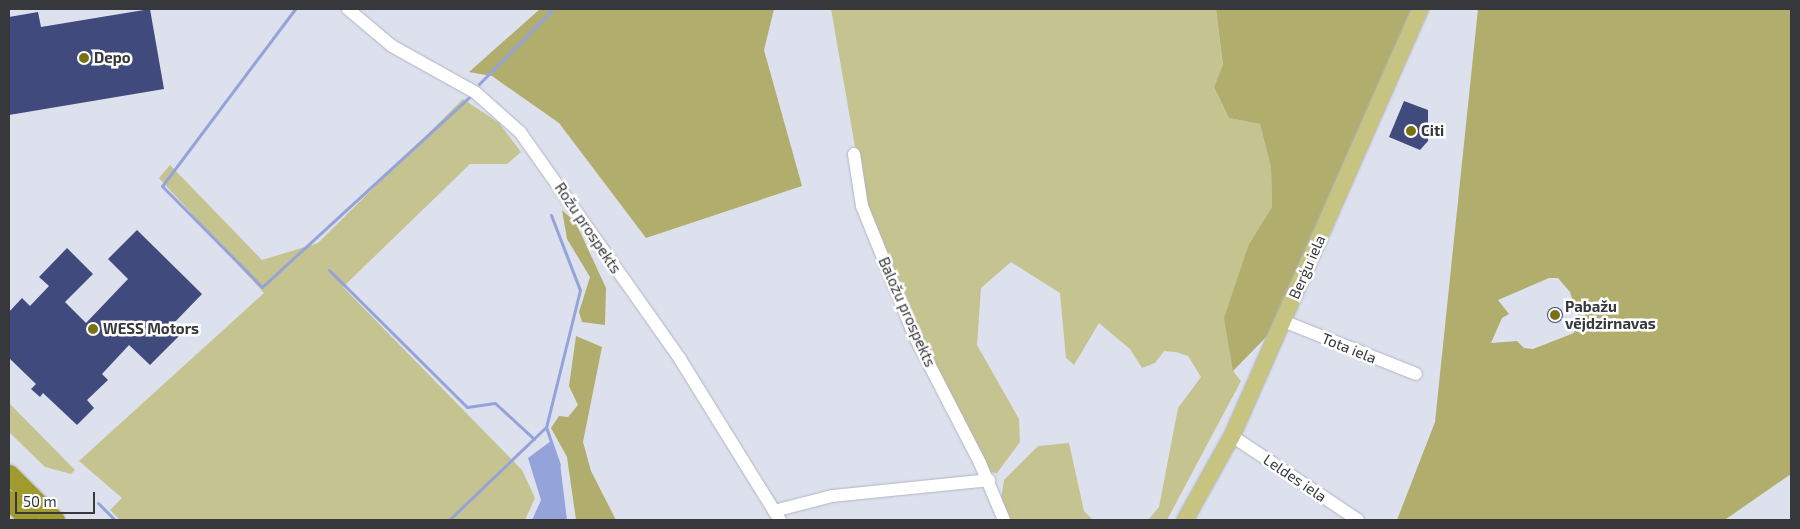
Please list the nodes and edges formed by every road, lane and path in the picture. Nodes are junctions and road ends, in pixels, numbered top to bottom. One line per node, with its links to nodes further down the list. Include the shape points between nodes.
1 (348, 9): 10 (street, Rožu prospekts, via 392,46 476,92 520,132 680,359)
2 (1420, 9): 4 (main road, Berģu iela)
3 (854, 154): 8 (street, Baložu prospekts, via 862,206 903,307)
4 (1283, 322): 5 (street, Tota iela); 6 (main road, Berģu iela)
5 (1416, 374)
6 (1232, 436): 14 (main road, Berģu iela); 15 (street, Leldes iela)
7 (9, 474): 12 (highway)
8 (988, 480): 10 (street, via 832,496); 13 (street, Baložu prospekts)
9 (9, 500): 11 (highway)
10 (775, 512)
11 (30, 520)
12 (55, 520)
13 (1004, 520)
14 (1185, 520)
15 (1358, 520)

